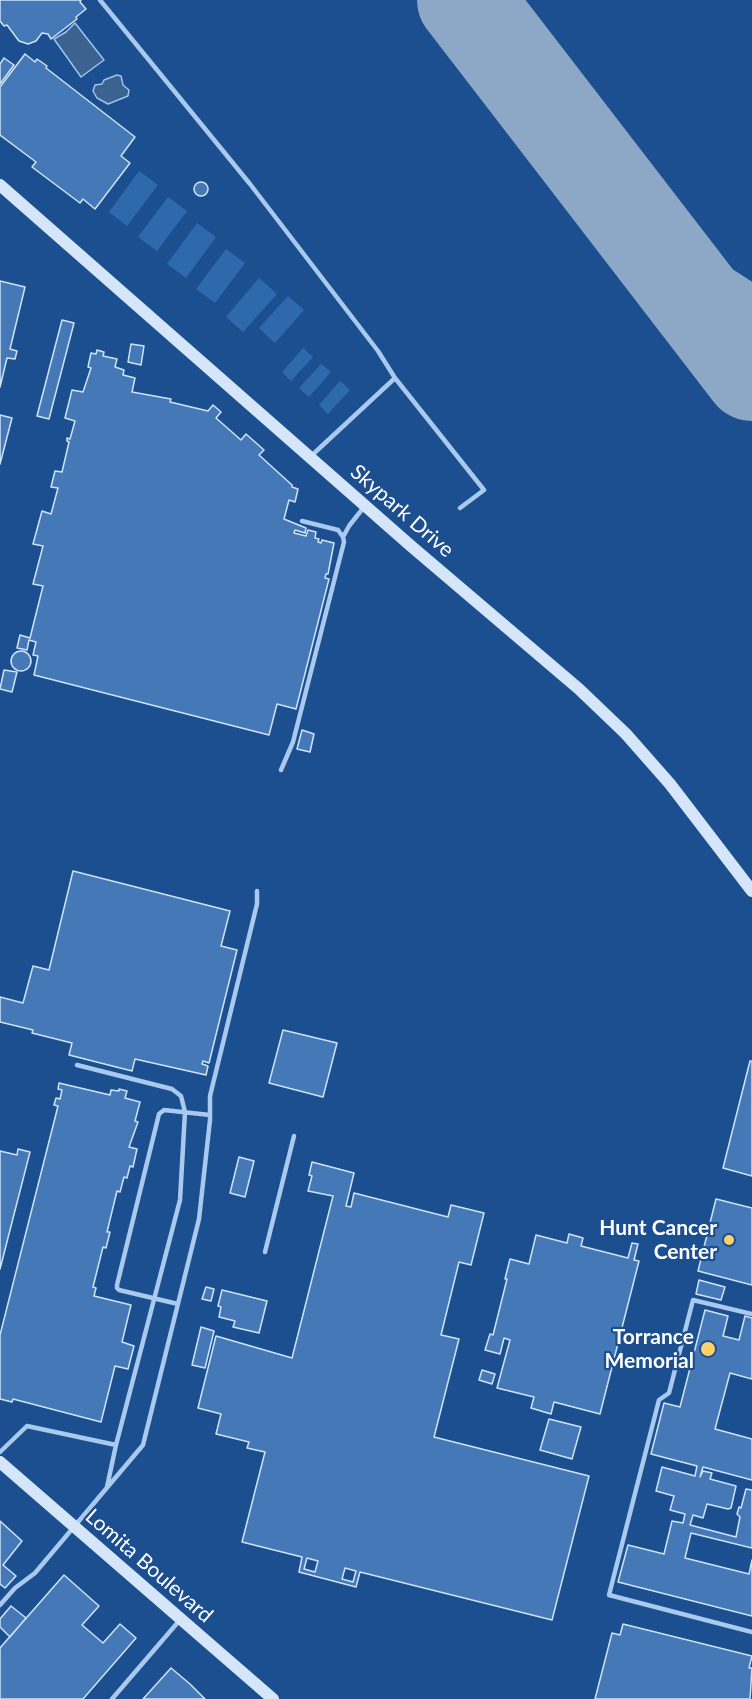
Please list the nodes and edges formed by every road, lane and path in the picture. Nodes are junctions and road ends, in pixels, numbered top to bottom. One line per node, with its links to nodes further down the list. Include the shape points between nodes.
1 (100, 0): 3 (lane, via 250,184)
2 (0, 185): 4 (main road, Skypark Drive)
3 (395, 378): 4 (lane); 6 (lane, via 484,490)
4 (310, 457): 5 (main road, Skypark Drive)
5 (365, 506): 8 (lane); 11 (main road, Skypark Drive, via 626,734 670,784)
6 (460, 508)
7 (303, 521): 8 (lane, via 338,530)
8 (343, 537): 9 (lane, via 293,742)
9 (281, 770)
10 (257, 891): 14 (lane, via 210,1096)
11 (752, 891)
12 (78, 1065): 13 (lane, via 172,1089 182,1096)
13 (185, 1112): 14 (lane); 17 (lane, via 180,1200); 17 (lane, via 164,1110 159,1114 117,1285 119,1290)
14 (210, 1115): 18 (lane, via 199,1219)
15 (294, 1136): 16 (lane)
16 (264, 1252)
17 (153, 1298): 18 (lane); 20 (lane)
18 (178, 1304): 23 (lane, via 143,1445)
19 (752, 1314): 27 (lane, via 693,1300 669,1393 659,1400 609,1595)
20 (116, 1445): 21 (lane, via 27,1426); 23 (lane)
21 (0, 1452)
22 (0, 1461): 24 (main road, Lomita Boulevard)
23 (107, 1490): 24 (lane)
24 (75, 1527): 25 (lane, via 35,1573); 26 (main road, Lomita Boulevard)
25 (0, 1605)
26 (181, 1619): 28 (lane); 29 (main road, Lomita Boulevard)
27 (752, 1632)
28 (112, 1699)
29 (273, 1699)

